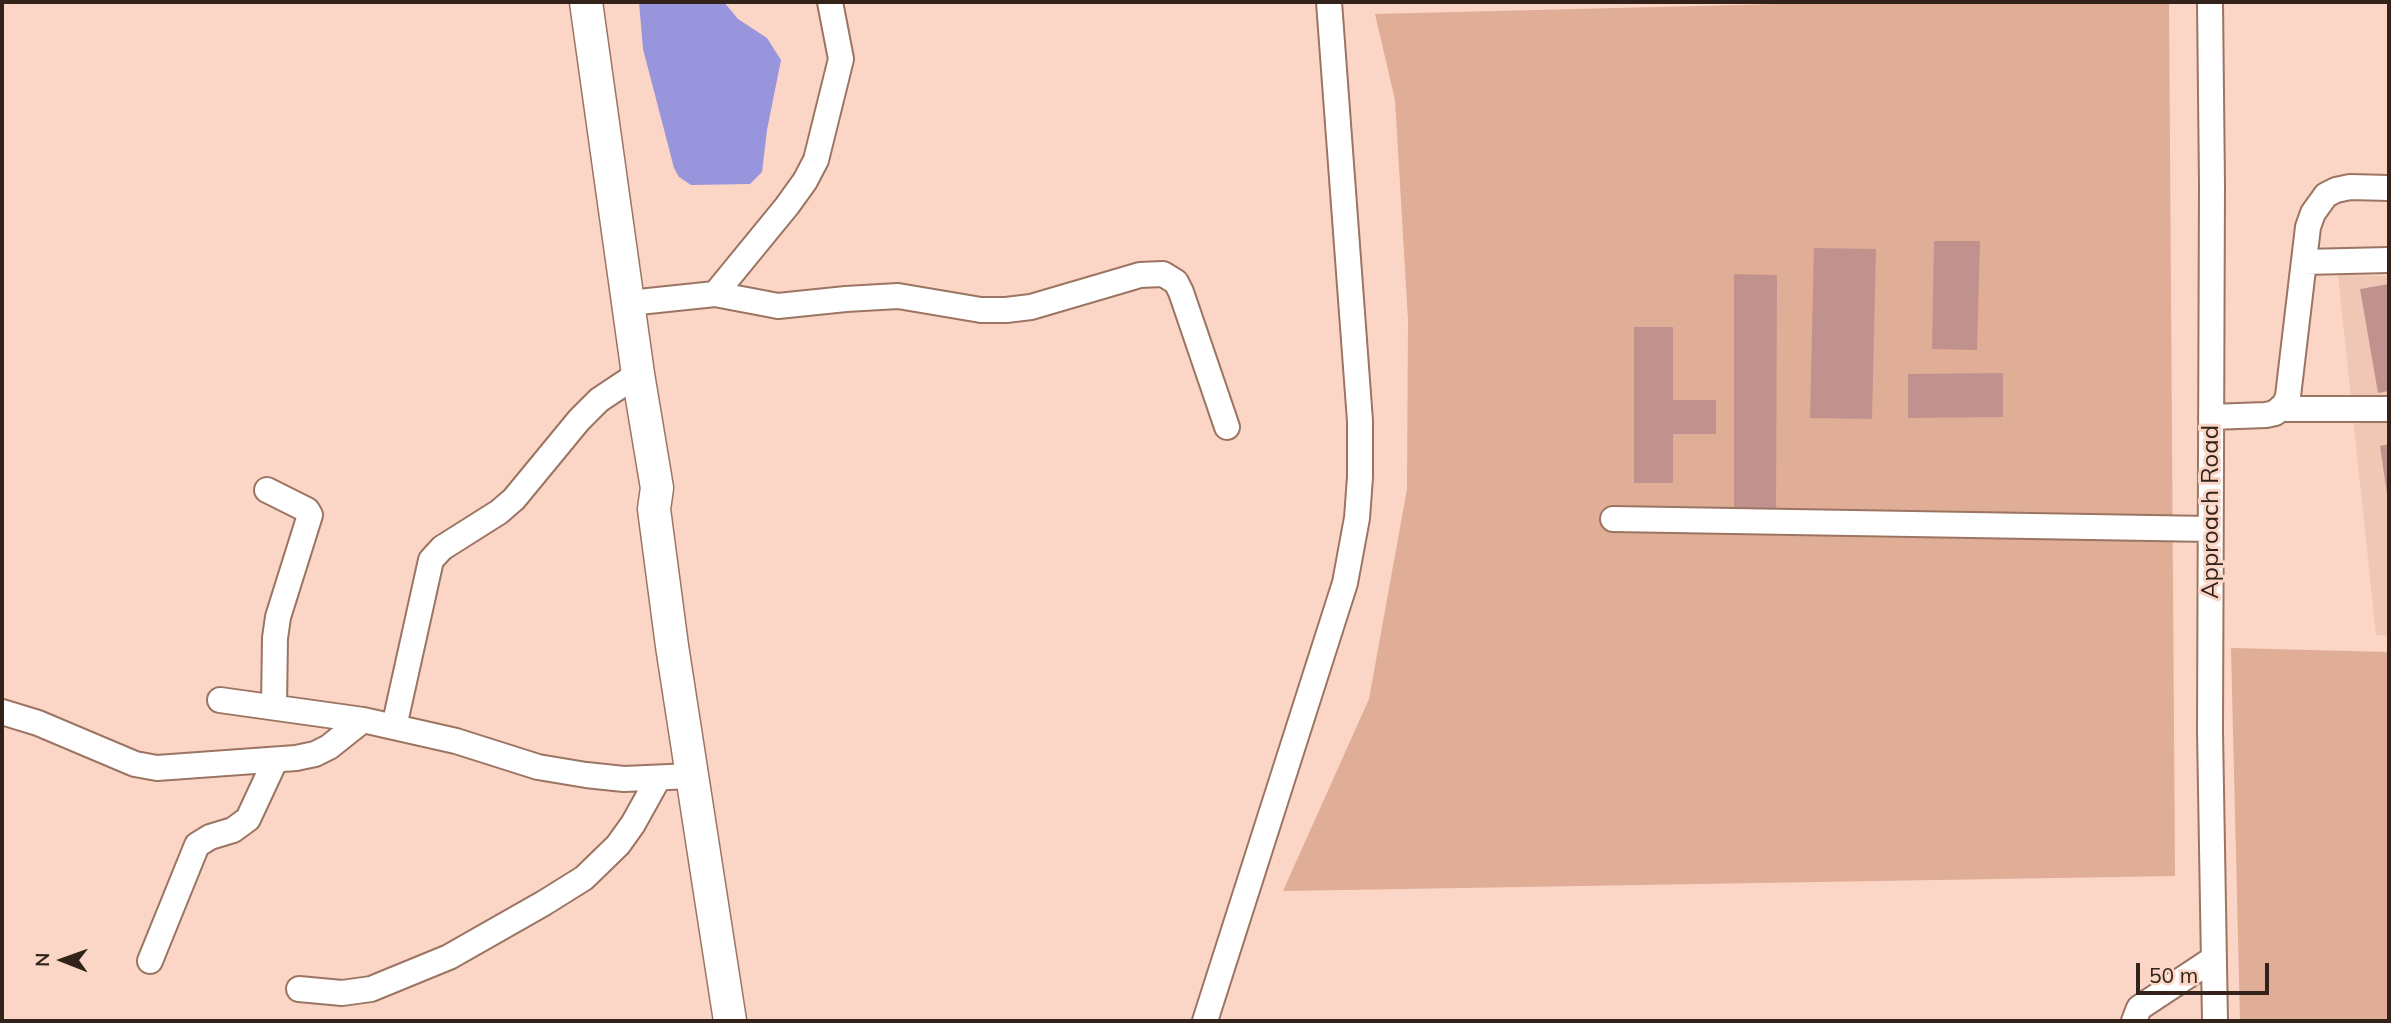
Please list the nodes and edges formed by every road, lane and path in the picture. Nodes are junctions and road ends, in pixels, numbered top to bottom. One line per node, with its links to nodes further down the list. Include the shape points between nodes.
1 (586, 2): 9 (main road)
2 (830, 2): 8 (street, via 841,59 816,160 787,206)
3 (1329, 2): 32 (street, via 1360,421 1357,518 1345,583)
4 (2210, 2): 13 (street, Approach Road)
5 (2389, 188): 7 (street, via 2350,187 2326,195 2308,227)
6 (2389, 260): 7 (street)
7 (2304, 262): 11 (street, via 2288,396)
8 (715, 294): 9 (street); 14 (street, via 778,306 887,296 1006,310 1140,275 1163,274 1176,282 1181,292)
9 (629, 303): 10 (main road)
10 (638, 374): 15 (main road); 23 (street, via 598,400 514,499 431,560)
11 (2281, 409): 12 (street); 13 (street, via 2266,415)
12 (2389, 409)
13 (2211, 417): 18 (street, Approach Road)
14 (1227, 427)
15 (657, 488): 25 (main road, via 654,509); 31 (main road, via 668,506)
16 (267, 490): 20 (street, via 310,515 278,617)
17 (1613, 519): 18 (street)
18 (2210, 529): 28 (street, Approach Road)
19 (220, 700): 20 (street)
20 (274, 707): 22 (street)
21 (2, 712): 24 (street, via 147,767)
22 (363, 720): 23 (street); 24 (street, via 315,754)
23 (394, 727): 26 (street, via 538,767)
24 (275, 761): 27 (street, via 248,819 198,845)
25 (692, 776): 26 (street); 30 (main road)
26 (658, 779): 29 (street, via 618,845 584,878 544,903 449,957 371,989 342,993)
27 (150, 961)
28 (2213, 967): 33 (street, via 2139,1008); 34 (street); 35 (street, Approach Road)
29 (299, 989)
30 (730, 1021)
31 (747, 1021)
32 (1205, 1021)
33 (2134, 1021)
34 (2144, 1021)
35 (2211, 1021)

